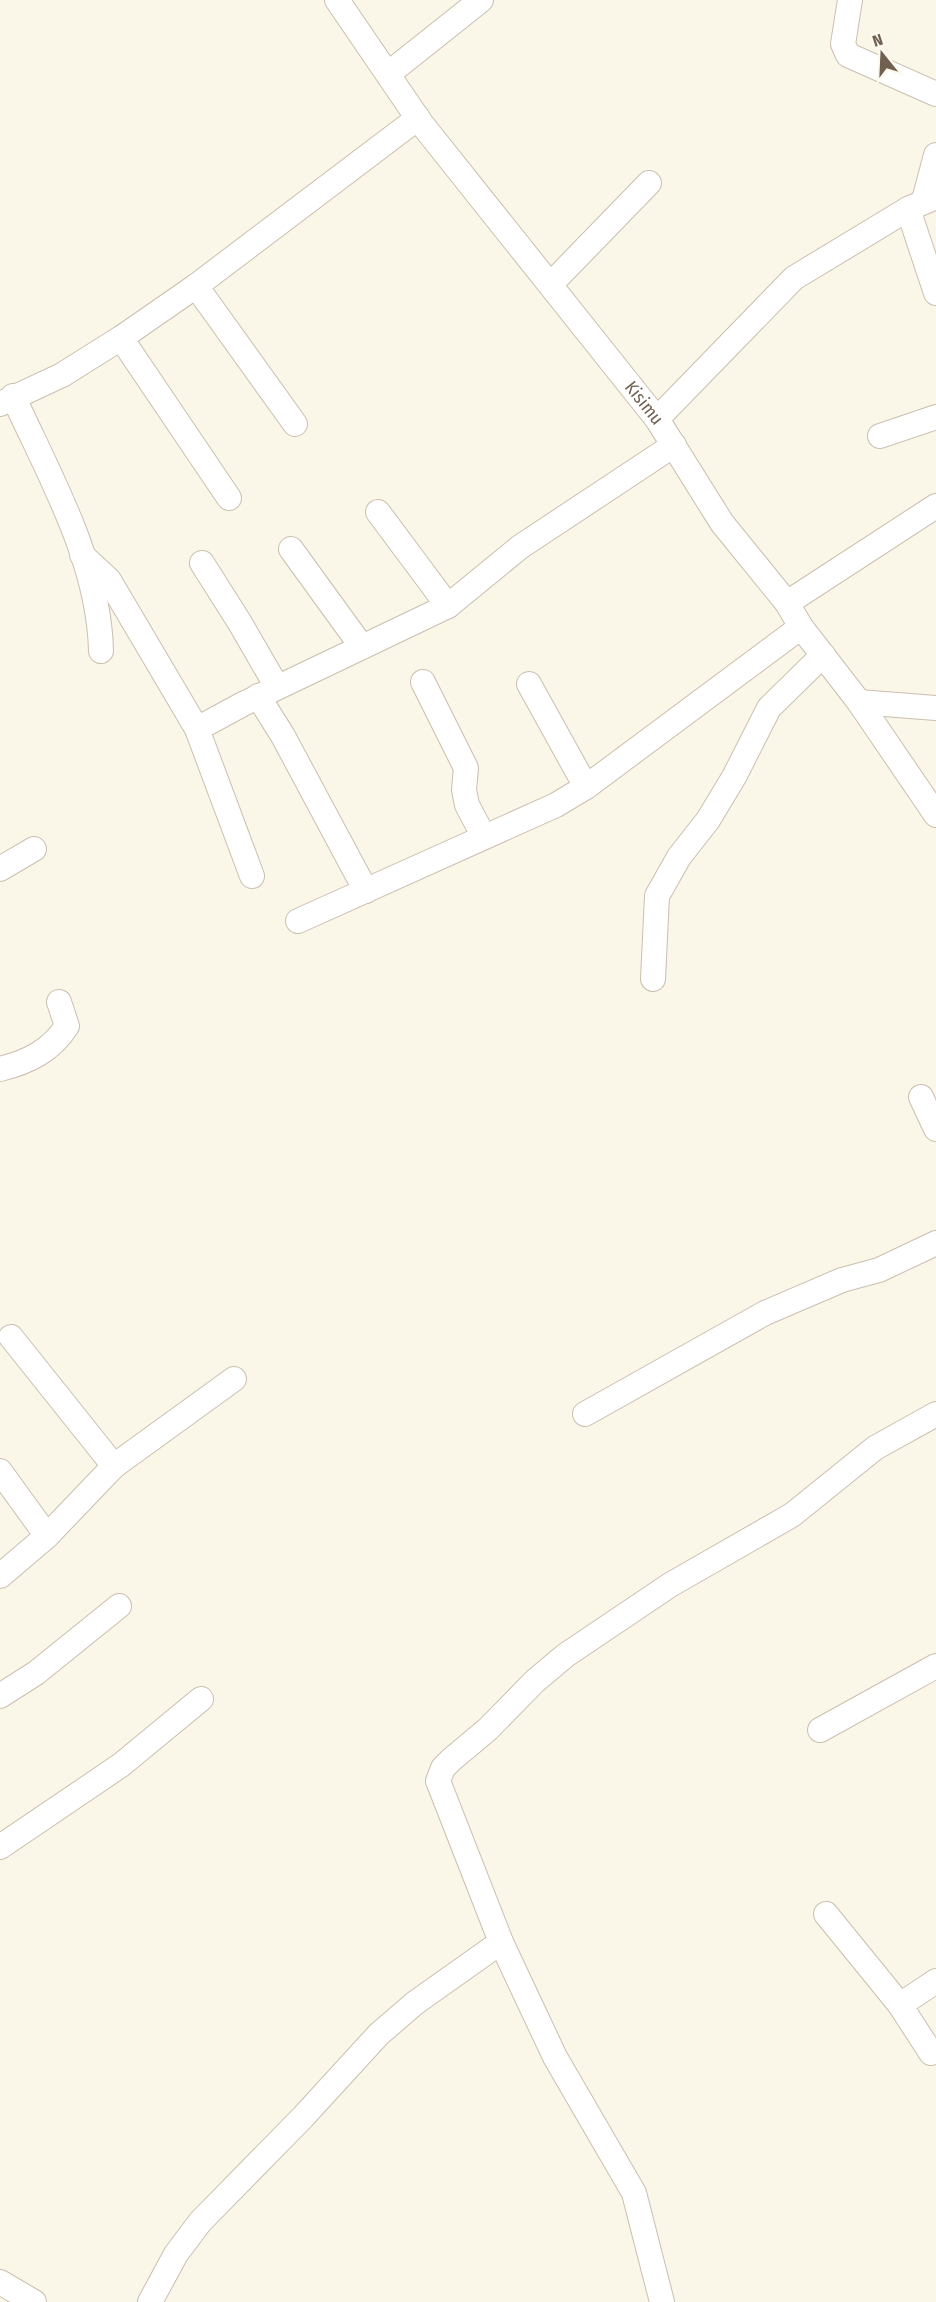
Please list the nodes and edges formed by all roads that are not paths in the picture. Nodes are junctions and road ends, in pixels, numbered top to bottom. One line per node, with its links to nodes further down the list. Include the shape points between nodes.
1 (337, 0): 4 (street, Kisimu)
2 (481, 0): 4 (street)
3 (850, 0): 5 (street, via 843,44 848,55)
4 (388, 74): 6 (street, Kisimu)
5 (936, 94)
6 (418, 118): 10 (street, Kisimu); 11 (street)
7 (936, 155): 9 (street)
8 (649, 183): 10 (street)
9 (923, 202): 12 (street); 16 (street, via 794,278)
10 (551, 284): 16 (street, Kisimu)
11 (196, 286): 13 (street); 17 (street)
12 (936, 293)
13 (121, 338): 14 (street, via 62,375); 20 (street)
14 (6, 400): 24 (street, via 63,503)
15 (936, 417): 18 (street)
16 (657, 419): 19 (street, Kisimu)
17 (295, 423)
18 (880, 436)
19 (674, 445): 26 (street, Kisimu, via 722,523); 27 (street, via 520,547)
20 (229, 498)
21 (936, 506): 26 (street)
22 (378, 512): 27 (street)
23 (291, 549): 29 (street)
24 (82, 555): 30 (street, via 97,599); 37 (street, via 109,580)
25 (202, 563): 34 (street, via 240,623)
26 (787, 603): 28 (street, Kisimu)
27 (448, 606): 29 (street)
28 (801, 627): 31 (street, Kisimu); 38 (street)
29 (362, 647): 34 (street)
30 (100, 651)
31 (823, 655): 35 (street, Kisimu); 46 (street, via 769,708 734,777 657,896)
32 (423, 682): 40 (street, via 466,768 466,805)
33 (529, 684): 38 (street)
34 (268, 692): 37 (street); 44 (street, via 283,736)
35 (859, 702): 36 (street); 39 (street, Kisimu)
36 (936, 708)
37 (197, 729): 43 (street)
38 (586, 787): 40 (street)
39 (936, 815)
40 (484, 837): 44 (street)
41 (33, 849): 42 (street)
42 (0, 869)
43 (252, 876)
44 (366, 891): 45 (street)
45 (298, 921)
46 (653, 979)
47 (59, 1002): 48 (street, via 67,1026 58,1041 26,1063)
48 (0, 1069)
49 (921, 1096): 50 (street)
50 (936, 1129)
51 (936, 1243): 54 (street, via 879,1270 842,1280 765,1313)
52 (11, 1337): 56 (street)
53 (234, 1379): 56 (street)
54 (585, 1414)
55 (936, 1414): 67 (street, via 875,1448 792,1515 670,1585 566,1655 443,1768 438,1781 441,1792)
56 (114, 1466): 58 (street)
57 (0, 1471): 58 (street)
58 (47, 1536): 59 (street)
59 (0, 1576)
60 (119, 1606): 62 (street, via 36,1673)
61 (936, 1666): 64 (street)
62 (0, 1696)
63 (201, 1700): 65 (street, via 121,1765)
64 (820, 1730)
65 (4, 1835)
66 (826, 1914): 69 (street)
67 (501, 1942): 73 (street, via 415,2003 379,2034 200,2222 176,2254); 74 (street, via 555,2056 634,2193)
68 (936, 1981): 69 (street)
69 (900, 2005): 70 (street)
70 (931, 2053)
71 (0, 2283): 72 (street)
72 (34, 2302)
73 (150, 2302)
74 (662, 2302)

